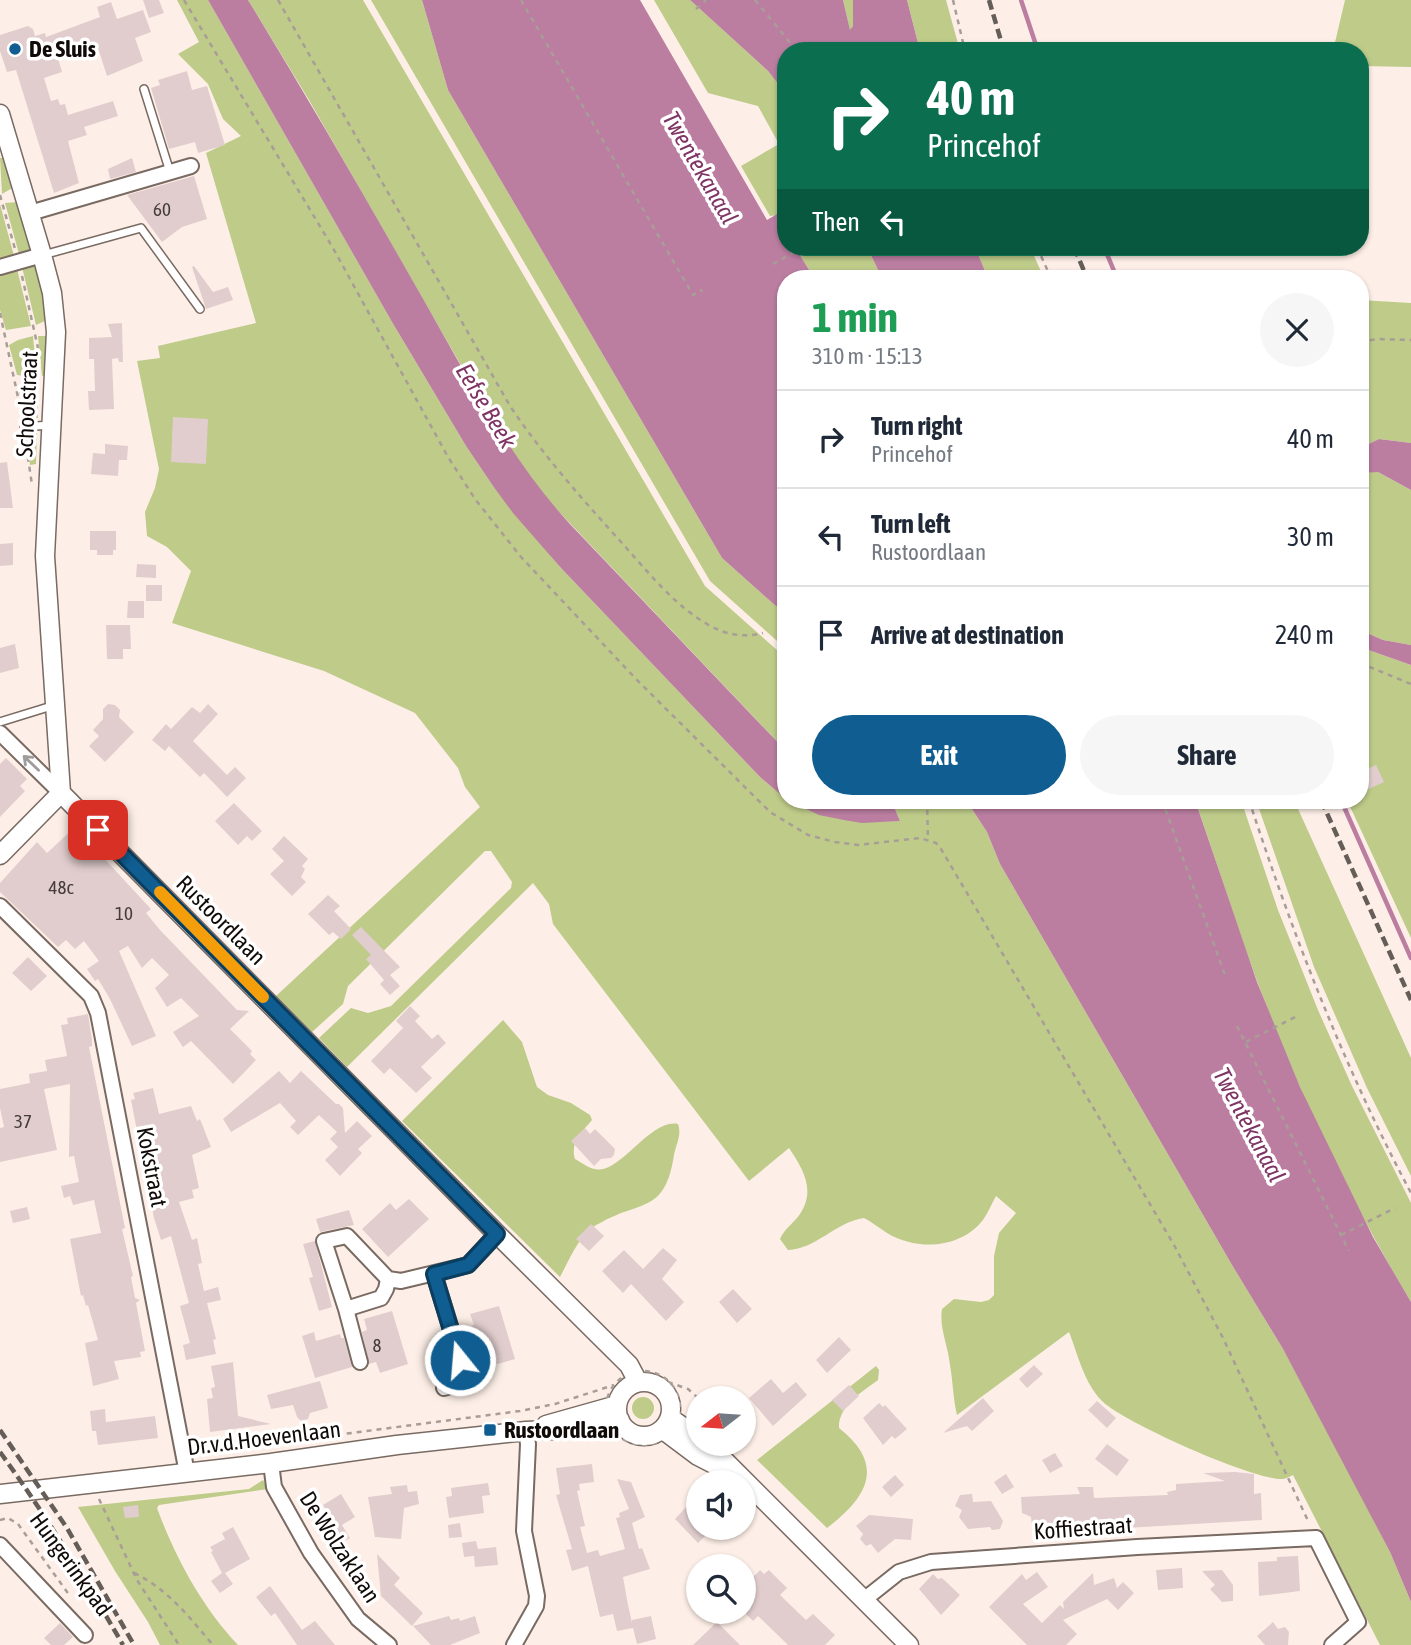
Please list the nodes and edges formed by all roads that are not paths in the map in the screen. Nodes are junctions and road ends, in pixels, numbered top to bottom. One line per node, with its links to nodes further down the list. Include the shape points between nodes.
1 (144, 89): 4 (lane)
2 (0, 114): 5 (street, Schoolstraat)
3 (191, 166): 4 (street)
4 (170, 172): 5 (street)
5 (30, 214): 6 (street, Schoolstraat)
6 (42, 255): 7 (street); 8 (lane, via 141,228); 9 (street, Schoolstraat, via 56,332)
7 (0, 267)
8 (200, 309)
9 (50, 425): 10 (lane); 11 (street, Schoolstraat, via 45,556)
10 (24, 427)
11 (55, 704): 12 (lane); 14 (street, Schoolstraat)
12 (0, 722)
13 (0, 733): 14 (street, one-way to 13)
14 (61, 793): 15 (street); 17 (street, Rustoordlaan)
15 (0, 855)
16 (0, 906): 32 (street, Kokstraat, via 91,996 98,1013)
17 (497, 1234): 18 (street, via 468,1265); 22 (street, Rustoordlaan)
18 (434, 1274): 19 (street); 23 (street, via 467,1381)
19 (388, 1279): 20 (street, via 381,1298); 20 (street, via 347,1236 324,1241)
20 (346, 1309): 21 (street)
21 (360, 1362)
22 (636, 1377): 24 (street); 25 (street, via 666,1392 671,1404)
23 (444, 1388)
24 (613, 1414): 25 (street, via 638,1435 651,1435); 26 (street, Dr.v.d.Hoevenlaan, via 577,1429)
25 (670, 1426): 27 (street); 30 (street, via 698,1456)
26 (530, 1431): 29 (street, Dr.v.d.Hoevenlaan); 40 (street, via 524,1531 537,1596)
27 (686, 1432)
28 (720, 1456): 31 (street)
29 (271, 1463): 32 (street, Dr.v.d.Hoevenlaan); 39 (street, De Wolzaklaan, via 274,1487 312,1553 358,1619)
30 (725, 1470)
31 (733, 1470)
32 (187, 1473): 34 (street, Dr.v.d.Hoevenlaan)
33 (756, 1493): 36 (street)
34 (0, 1494)
35 (0, 1545): 37 (street, Hungerinkpad)
36 (864, 1599): 38 (street); 41 (street, Koffiestraat, via 899,1572 931,1562 1316,1538 1358,1622)
37 (85, 1635)
38 (906, 1644)
39 (389, 1645)
40 (514, 1645)
41 (1332, 1645)

